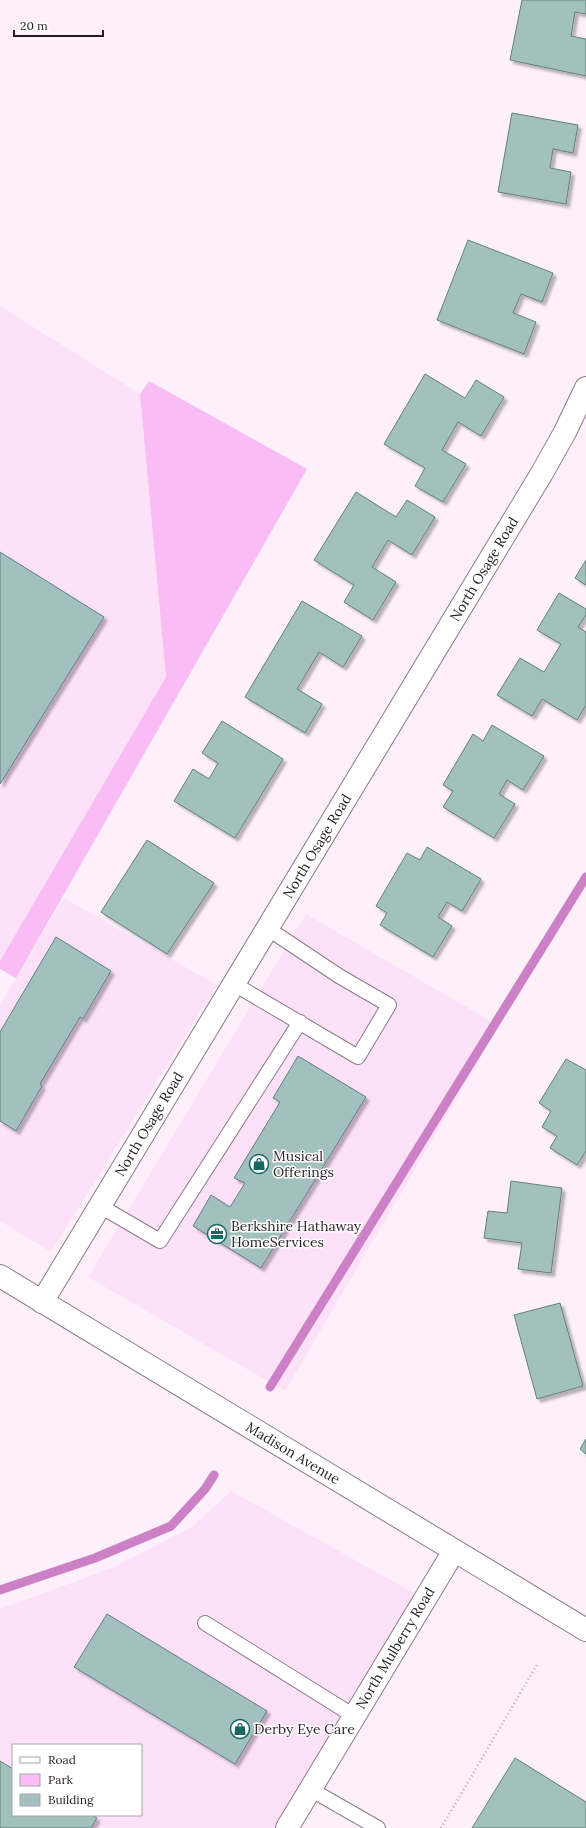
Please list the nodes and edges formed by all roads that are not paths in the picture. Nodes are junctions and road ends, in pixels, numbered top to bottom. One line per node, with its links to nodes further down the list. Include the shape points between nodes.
1 (586, 388): 2 (street, North Osage Road, via 542,473)
2 (267, 928): 3 (street, North Osage Road); 4 (lane, via 339,976 389,1005 358,1057)
3 (234, 984): 4 (lane); 5 (street, North Osage Road)
4 (300, 1022): 5 (lane, via 160,1241)
5 (100, 1206): 7 (street, North Osage Road)
6 (0, 1276): 7 (street, Madison Avenue)
7 (42, 1302): 8 (street, Madison Avenue)
8 (454, 1551): 10 (street, Madison Avenue); 11 (street, North Mulberry Road)
9 (205, 1623): 11 (lane)
10 (586, 1630)
11 (354, 1716): 12 (street, North Mulberry Road)
12 (310, 1789): 13 (street, North Mulberry Road); 14 (lane)
13 (287, 1828)
14 (378, 1828)

